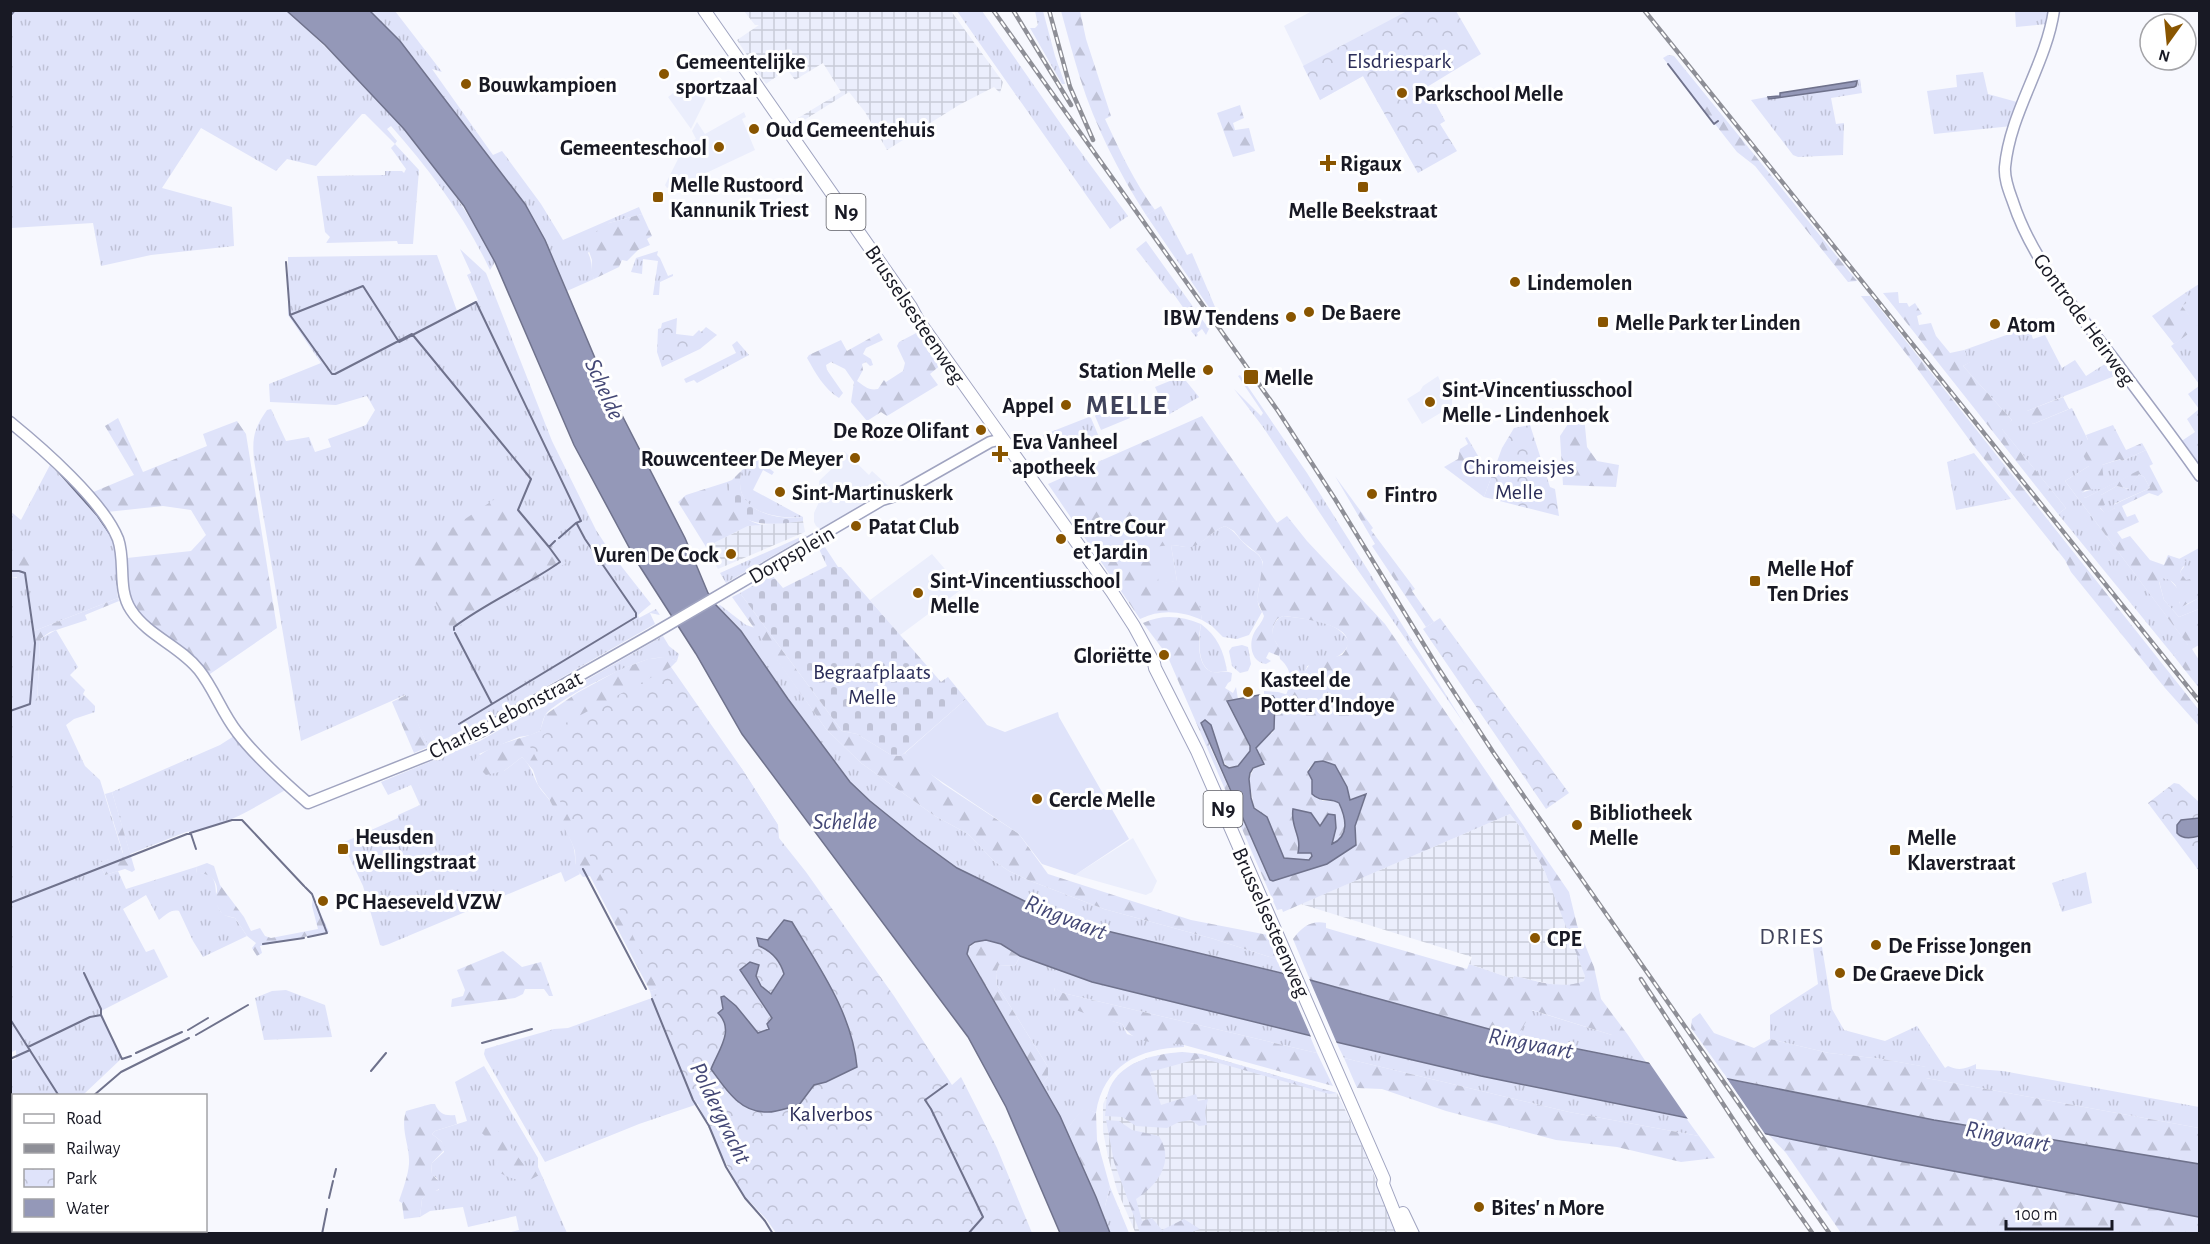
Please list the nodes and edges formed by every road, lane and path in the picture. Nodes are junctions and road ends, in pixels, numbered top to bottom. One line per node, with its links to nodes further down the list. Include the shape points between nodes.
1 (2054, 10): 5 (street, Gontrode Heirweg, via 2008,150 2005,174 2011,197 2042,265)
2 (707, 12): 4 (main road, Brusselsesteenweg / N9)
3 (10, 422): 6 (street, Charles Lebonstraat, via 71,477 106,520 121,549 126,601 137,618 186,656 237,732 308,802 482,731)
4 (1003, 439): 6 (street, Dorpsplein, via 990,441); 7 (main road, Brusselsesteenweg / N9, via 1107,588 1122,620 1155,668 1197,751)
5 (2199, 476)
6 (695, 610)
7 (1384, 1179): 8 (main road, Brusselsesteenweg / N9); 9 (main road, Brusselsesteenweg / N9, via 1389,1181)
8 (1403, 1233)
9 (1413, 1233)

